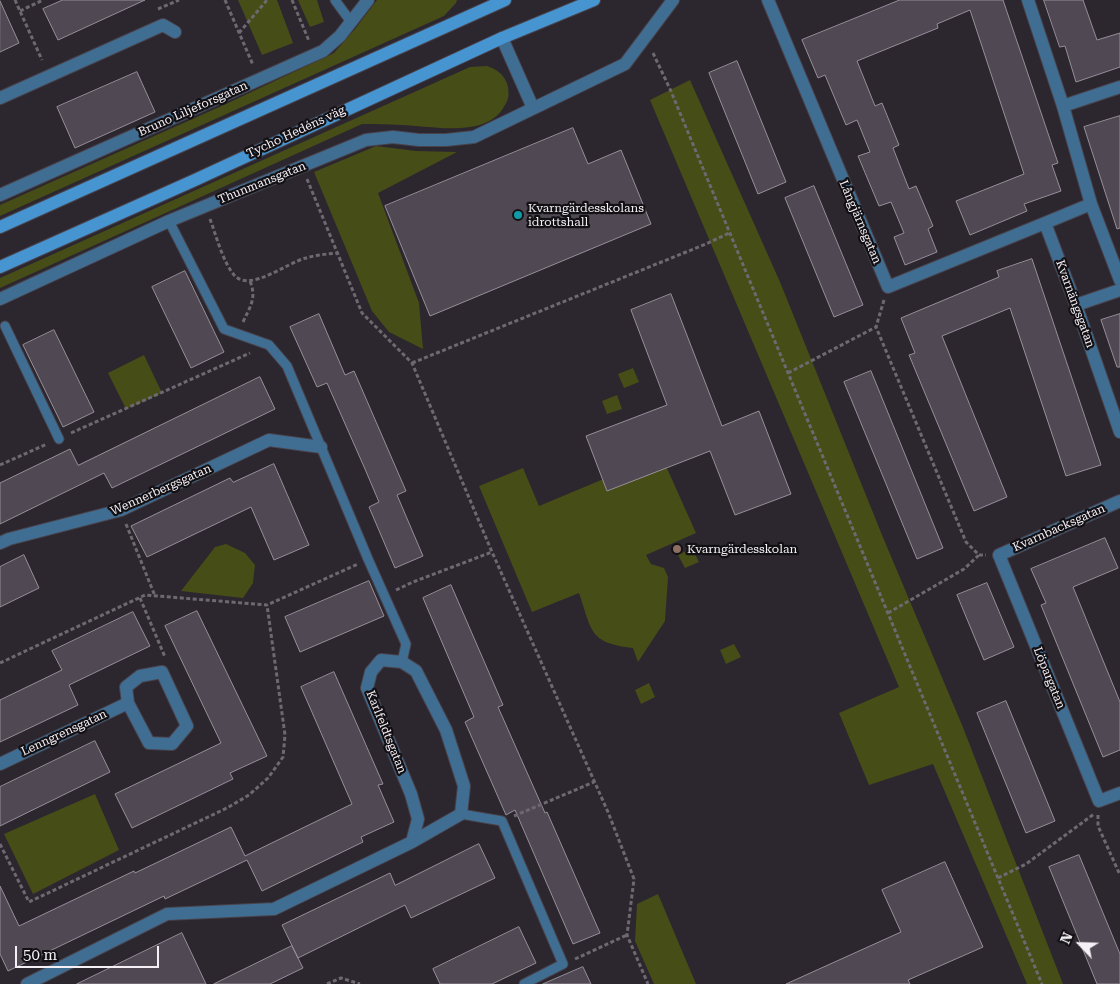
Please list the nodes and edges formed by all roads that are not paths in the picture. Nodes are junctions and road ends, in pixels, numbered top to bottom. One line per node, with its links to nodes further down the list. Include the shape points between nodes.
1 (335, 0): 9 (lane)
2 (368, 0): 9 (street, Bruno Liljeforsgatan)
3 (505, 0): 8 (main road)
4 (594, 0): 11 (main road, Tycho Hedéns väg)
5 (673, 0): 15 (street, Thunmansgatan, via 626,64)
6 (768, 0): 19 (street, Långjärnsgatan, via 888,287)
7 (1028, 0): 14 (street)
8 (489, 3): 20 (main road)
9 (351, 22): 16 (street, Bruno Liljeforsgatan, via 340,36 315,55)
10 (175, 32): 13 (street, via 163,25)
11 (502, 38): 15 (street); 21 (main road, Tycho Hedéns väg)
12 (1120, 88): 14 (street)
13 (0, 98)
14 (1063, 106): 17 (street)
15 (533, 108): 18 (street, Thunmansgatan, via 474,137 366,140)
16 (0, 195)
17 (1091, 204): 19 (street); 22 (street)
18 (169, 221): 24 (street, Thunmansgatan); 29 (lane, via 224,329 269,345 287,366)
19 (1045, 223): 25 (street, Kvarnängsgatan)
20 (0, 227)
21 (0, 267)
22 (1120, 280)
23 (1120, 290): 25 (street)
24 (0, 299)
25 (1076, 305): 27 (street, Kvarnängsgatan)
26 (5, 326): 28 (lane)
27 (1120, 432)
28 (59, 439)
29 (321, 447): 31 (street, Wennerbergsgatan, via 269,440 121,510); 33 (lane, via 406,644)
30 (1120, 501): 32 (street, Kvarnbacksgatan)
31 (0, 543)
32 (999, 555): 36 (street, Löpargatan, via 1099,806)
33 (402, 662): 37 (street, via 416,671 446,730 464,786); 38 (street, Karlfeldtsgatan, via 381,660 371,672 366,688 411,794 418,819)
34 (128, 703): 34 (street, via 126,687 140,676 162,672 188,726 172,744 150,743); 35 (street, Lenngrensgatan)
35 (0, 764)
36 (1120, 793)
37 (461, 814): 38 (street); 40 (lane, via 502,821 564,964)
38 (412, 842): 39 (street, via 274,909 167,914)
39 (27, 984)
40 (524, 984)

